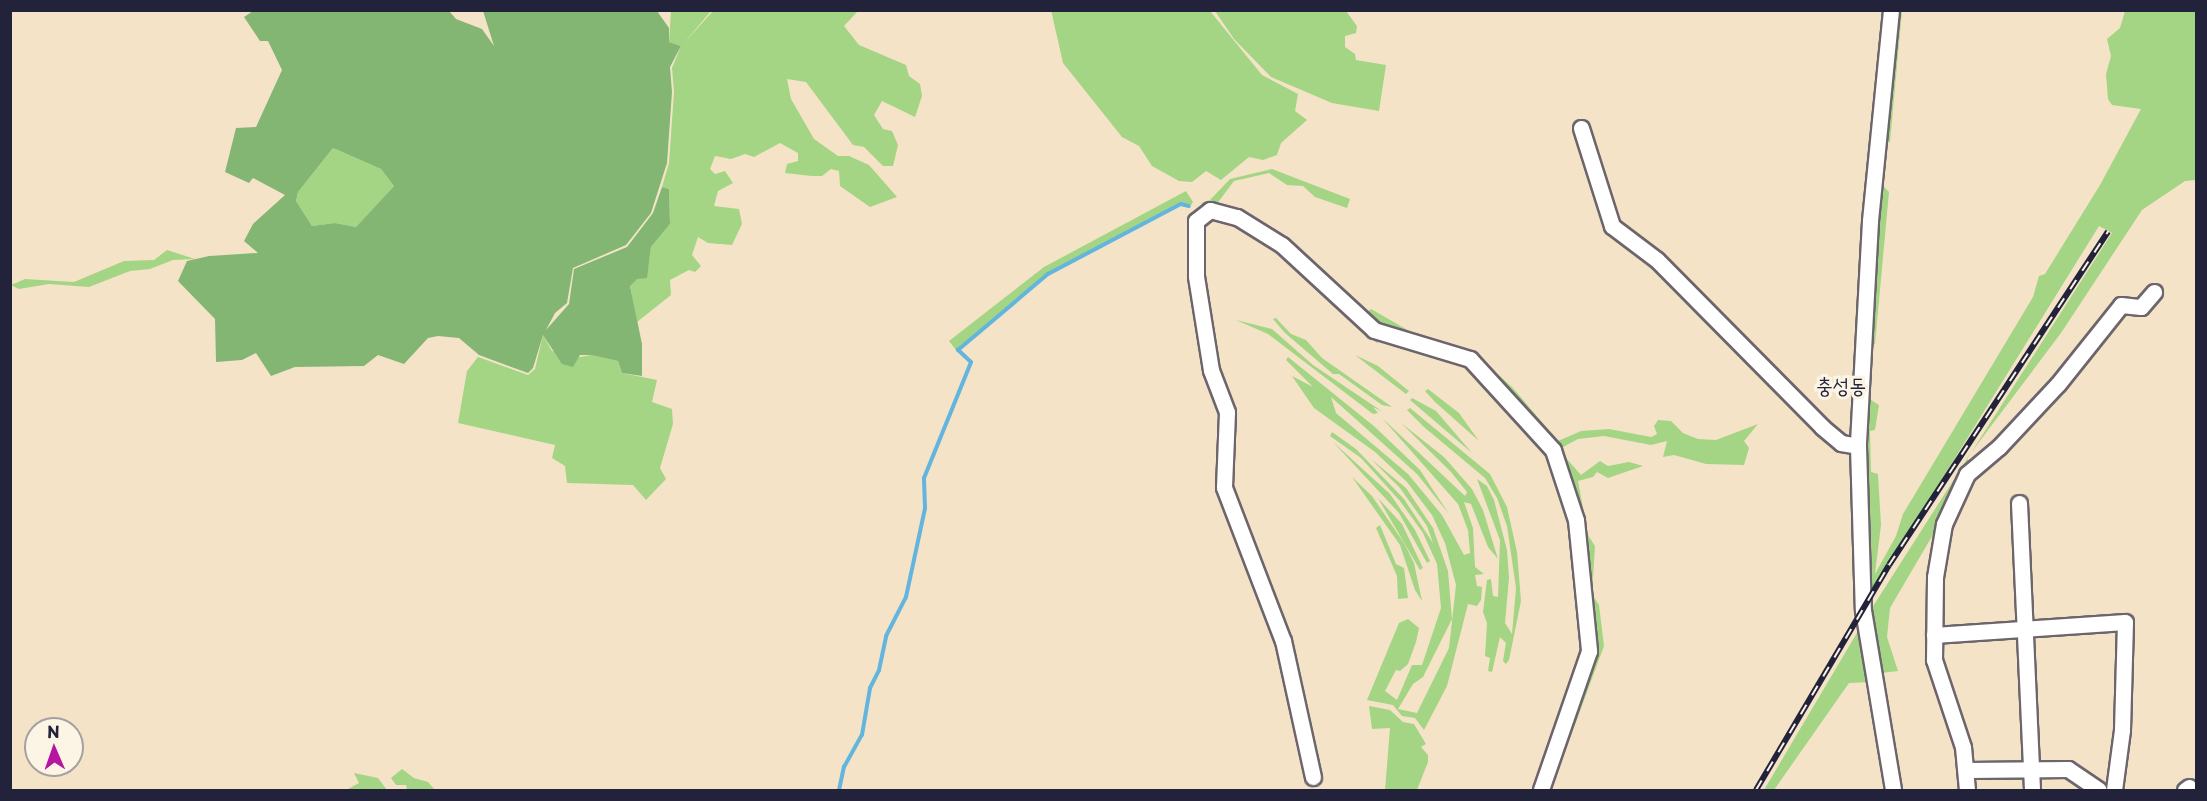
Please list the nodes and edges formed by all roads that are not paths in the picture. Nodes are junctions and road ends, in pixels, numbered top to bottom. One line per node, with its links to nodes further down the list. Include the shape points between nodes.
1 (1891, 10): 4 (street, via 1870,221)
2 (1581, 128): 4 (street, via 1612,225 1657,260 1822,427 1841,443)
3 (2154, 292): 7 (street, via 2141,307 2121,305 2058,384 1967,474 1944,524 1938,548)
4 (1858, 446): 13 (street, via 1863,610)
5 (2019, 503): 6 (street)
6 (2025, 630): 7 (street); 8 (street); 17 (street, via 2125,622 2122,730)
7 (1934, 635): 9 (street, via 1934,660 1961,738)
8 (2032, 766): 9 (street); 11 (street, via 2068,769); 15 (street)
9 (1967, 770): 14 (street)
10 (1313, 777): 12 (street, via 1283,641 1224,487 1227,412 1211,370 1196,276 1196,221 1210,210 1237,217 1282,244 1374,330 1470,359 1553,450 1576,520 1589,651)
11 (2079, 783): 16 (street)
12 (1541, 790)
13 (1893, 790)
14 (1966, 790)
15 (2032, 790)
16 (2099, 790)
17 (2115, 790)

